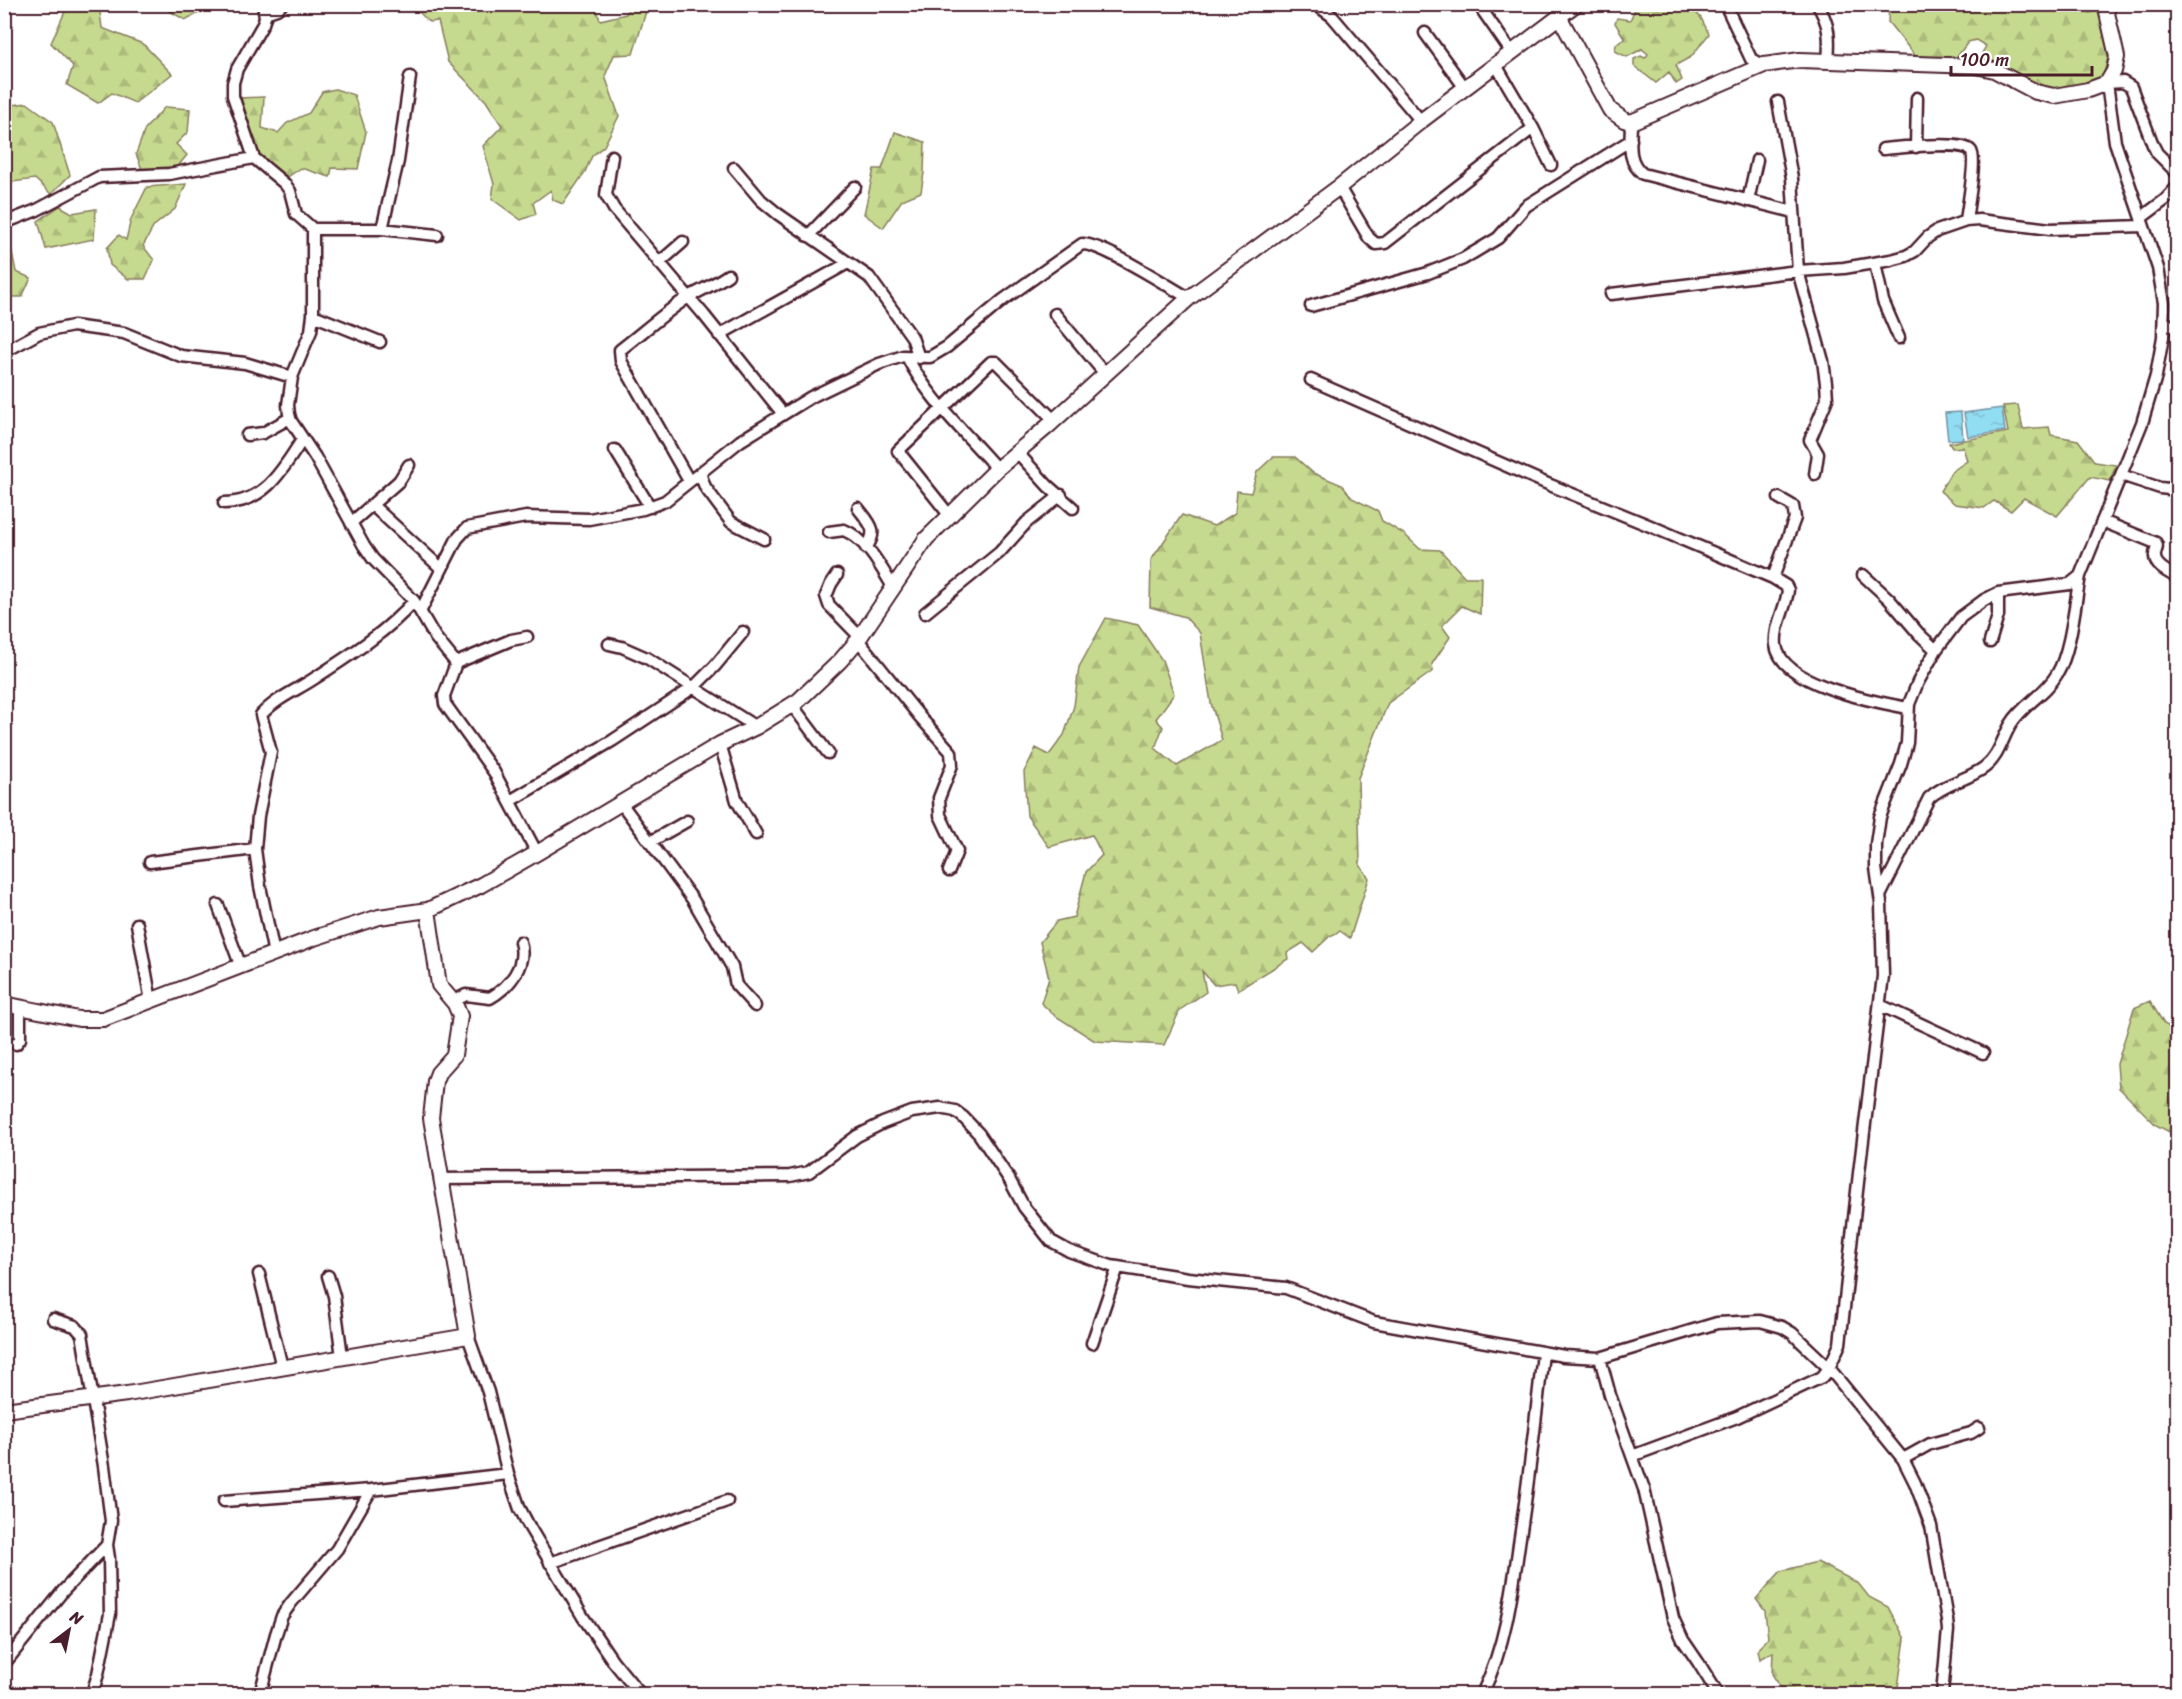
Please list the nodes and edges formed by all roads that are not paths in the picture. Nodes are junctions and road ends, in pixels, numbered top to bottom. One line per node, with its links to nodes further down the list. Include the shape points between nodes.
1 (282, 4): 8 (street, via 277,9)
2 (1315, 4): 20 (street, via 1332,16)
3 (1478, 4): 11 (street)
4 (1725, 4): 14 (street, via 1751,59)
5 (1817, 4): 12 (street, via 1828,26)
6 (2104, 4): 16 (street, via 2117,57 2115,71)
7 (1572, 6): 9 (street)
8 (264, 9): 27 (street, via 263,24 233,83 233,96)
9 (1559, 16): 11 (street); 21 (street, via 1610,110)
10 (1425, 33): 17 (street)
11 (1512, 52): 13 (street)
12 (1828, 61): 14 (street); 16 (street, via 1976,66 2054,96)
13 (1496, 65): 17 (street); 22 (street)
14 (1764, 65): 21 (street)
15 (410, 77): 41 (street, via 398,161)
16 (2107, 83): 31 (street, via 2123,82 2131,87 2152,146); 38 (street, via 2115,141)
17 (1465, 88): 20 (street)
18 (1917, 98): 24 (street)
19 (1778, 102): 36 (street)
20 (1420, 121): 34 (street)
21 (1631, 122): 23 (street)
22 (1533, 128): 29 (street); 34 (street, via 1385,243 1377,244 1369,238)
23 (1631, 140): 35 (street, via 1631,160 1643,174); 53 (street, via 1526,206 1498,238 1463,259 1428,273)
24 (1916, 147): 25 (street); 37 (street, via 1960,146 1973,153)
25 (1883, 149)
26 (612, 156): 46 (street, via 606,184 608,200)
27 (254, 158): 39 (street, via 169,174 99,177); 40 (street, via 285,184 296,214)
28 (1757, 160): 35 (street)
29 (1551, 165)
30 (734, 168): 43 (street, via 761,200)
31 (2178, 174)
32 (2178, 186): 38 (street)
33 (855, 187): 43 (street)
34 (1339, 187): 52 (street)
35 (1748, 201): 36 (street)
36 (1794, 212): 48 (street)
37 (1965, 221): 38 (street, via 1994,220 2050,229); 45 (street, via 1937,231 1906,256)
38 (2142, 222): 56 (street, via 2158,268)
39 (4, 223)
40 (314, 229): 41 (street); 55 (street)
41 (382, 229): 42 (street)
42 (437, 235)
43 (808, 236): 47 (street)
44 (683, 242): 46 (street)
45 (1875, 262): 48 (street); 59 (street, via 1883,301)
46 (659, 263): 51 (street)
47 (848, 263): 58 (street); 63 (street, via 878,287 912,337)
48 (1798, 271): 50 (street); 78 (street, via 1826,383 1827,399 1810,440 1818,454)
49 (728, 275): 51 (street)
50 (1611, 294)
51 (688, 298): 58 (street); 80 (street, via 620,350 620,354)
52 (1190, 298): 63 (street, via 1128,263 1082,244 947,347 930,357); 64 (street)
53 (1311, 306)
54 (1055, 314): 64 (street)
55 (313, 315): 60 (street); 65 (street, via 306,347)
56 (2164, 321): 57 (street); 79 (street, via 2156,376)
57 (2178, 331)
58 (719, 335): 68 (street)
59 (1899, 338)
60 (381, 342)
61 (4, 352): 65 (street, via 39,333 73,326 123,333 181,356 244,363)
62 (907, 357): 63 (street); 67 (street, via 919,380); 68 (street, via 862,372)
63 (919, 357)
64 (1105, 374): 70 (street)
65 (292, 376): 69 (street)
66 (1311, 380): 99 (street, via 1550,486)
67 (943, 408): 70 (street, via 994,361); 76 (street); 89 (street, via 898,452)
68 (783, 414): 77 (street)
69 (290, 418): 71 (street, via 263,433); 72 (street)
70 (1054, 420): 74 (street)
71 (247, 435)
72 (302, 440): 84 (street, via 268,487 249,498); 91 (street)
73 (615, 450): 86 (street)
74 (1017, 452): 76 (street); 82 (street)
75 (410, 465): 85 (street)
76 (997, 469): 89 (street)
77 (700, 473): 80 (street); 93 (street, via 705,487 731,522)
78 (1815, 474)
79 (2121, 475): 81 (street, via 2160,488); 90 (street)
80 (689, 481): 86 (street)
81 (2178, 484)
82 (1061, 495): 88 (street); 104 (street, via 1027,522 999,553)
83 (1779, 498): 99 (street, via 1793,506 1795,518)
84 (224, 503)
85 (372, 506): 91 (street); 95 (street)
86 (650, 507): 95 (street, via 589,519 526,517 467,528)
87 (858, 508): 94 (street, via 874,532)
88 (1073, 508)
89 (950, 516): 101 (street, via 926,539)
90 (2102, 521): 98 (street); 100 (street, via 2156,543 2157,564)
91 (351, 523): 103 (street, via 373,559)
92 (829, 532): 94 (street, via 849,531)
93 (764, 539)
94 (866, 548): 101 (street)
95 (442, 569): 103 (street)
96 (837, 575): 107 (street, via 826,596 829,605)
97 (1863, 575): 110 (street)
98 (2080, 576): 102 (street, via 2070,584); 127 (street, via 2058,674 2011,724 1994,758 1979,771 1937,790 1929,798)
99 (1773, 578): 114 (street, via 1788,590 1776,643 1784,663 1837,692)
100 (2178, 578)
101 (893, 587): 107 (street)
102 (1998, 593): 108 (street, via 1998,616); 110 (street, via 1961,617)
103 (417, 606): 111 (street); 123 (street, via 261,715 271,752)
104 (925, 613)
105 (743, 632): 112 (street)
106 (527, 637): 111 (street, via 504,642)
107 (859, 638): 113 (street); 126 (street, via 951,752 952,765 939,798 940,815 957,851)
108 (1990, 642)
109 (609, 644): 112 (street, via 647,658)
110 (1936, 650): 114 (street)
111 (456, 663): 118 (street, via 444,696 445,704)
112 (694, 687): 115 (street); 118 (street)
113 (792, 705): 115 (street); 117 (street)
114 (1908, 708): 127 (street, via 1907,743 1880,817 1876,844)
115 (756, 727): 116 (street)
116 (720, 744): 119 (street); 121 (street, via 737,801)
117 (828, 753)
118 (510, 801): 124 (street)
119 (621, 803): 122 (street); 124 (street)
120 (687, 821): 122 (street)
121 (756, 834)
122 (650, 842): 138 (street, via 693,900 732,967 736,985)
123 (255, 849): 125 (street); 132 (street)
124 (537, 853): 129 (street)
125 (150, 862)
126 (949, 871)
127 (1880, 896): 136 (street)
128 (218, 905): 133 (street)
129 (428, 910): 132 (street, via 379,917); 137 (street, via 439,986)
130 (137, 924): 134 (street)
131 (520, 942): 137 (street, via 522,952 513,979 490,998 466,994)
132 (274, 954): 133 (street)
133 (241, 967): 134 (street)
134 (152, 1001): 139 (street, via 103,1019 79,1019)
135 (4, 1004): 139 (street)
136 (1880, 1005): 141 (street); 153 (street, via 1848,1288 1840,1344)
137 (455, 1006): 142 (street, via 460,1028 457,1045 435,1081 431,1118)
138 (755, 1006)
139 (20, 1007): 140 (street, via 20,1039)
140 (16, 1044)
141 (1983, 1053)
142 (440, 1179): 143 (street, via 800,1175 883,1123 912,1112 940,1108 955,1111 979,1134 1024,1207 1051,1241); 147 (street)
143 (1118, 1267): 148 (street); 149 (street, via 1286,1288 1374,1322)
144 (259, 1274): 152 (street)
145 (328, 1276): 150 (street)
146 (53, 1319): 154 (street, via 80,1331)
147 (468, 1336): 150 (street); 159 (street, via 488,1392)
148 (1092, 1344)
149 (1543, 1353): 151 (street); 171 (street, via 1510,1605 1502,1641)
150 (342, 1358): 152 (street)
151 (1600, 1358): 153 (street, via 1701,1326 1760,1321 1792,1333); 157 (street)
152 (282, 1367): 154 (street)
153 (1829, 1368): 157 (street, via 1822,1377 1737,1417); 158 (street)
154 (94, 1399): 155 (street); 163 (street, via 110,1510)
155 (4, 1410)
156 (1979, 1428): 158 (street, via 1930,1444)
157 (1632, 1456): 172 (street, via 1644,1489 1673,1618)
158 (1903, 1458): 173 (street, via 1934,1539 1948,1630)
159 (508, 1474): 160 (street); 164 (street, via 520,1509)
160 (371, 1490): 161 (street); 169 (street, via 337,1549 282,1616)
161 (224, 1501)
162 (727, 1501): 164 (street)
163 (107, 1545): 165 (street, via 63,1591); 168 (street, via 110,1614)
164 (550, 1563): 170 (street, via 613,1661)
165 (4, 1664)
166 (4, 1691): 167 (street)
167 (15, 1695)
168 (92, 1695)
169 (260, 1695)
170 (640, 1695)
171 (1482, 1695)
172 (1718, 1695)
173 (1942, 1695)

